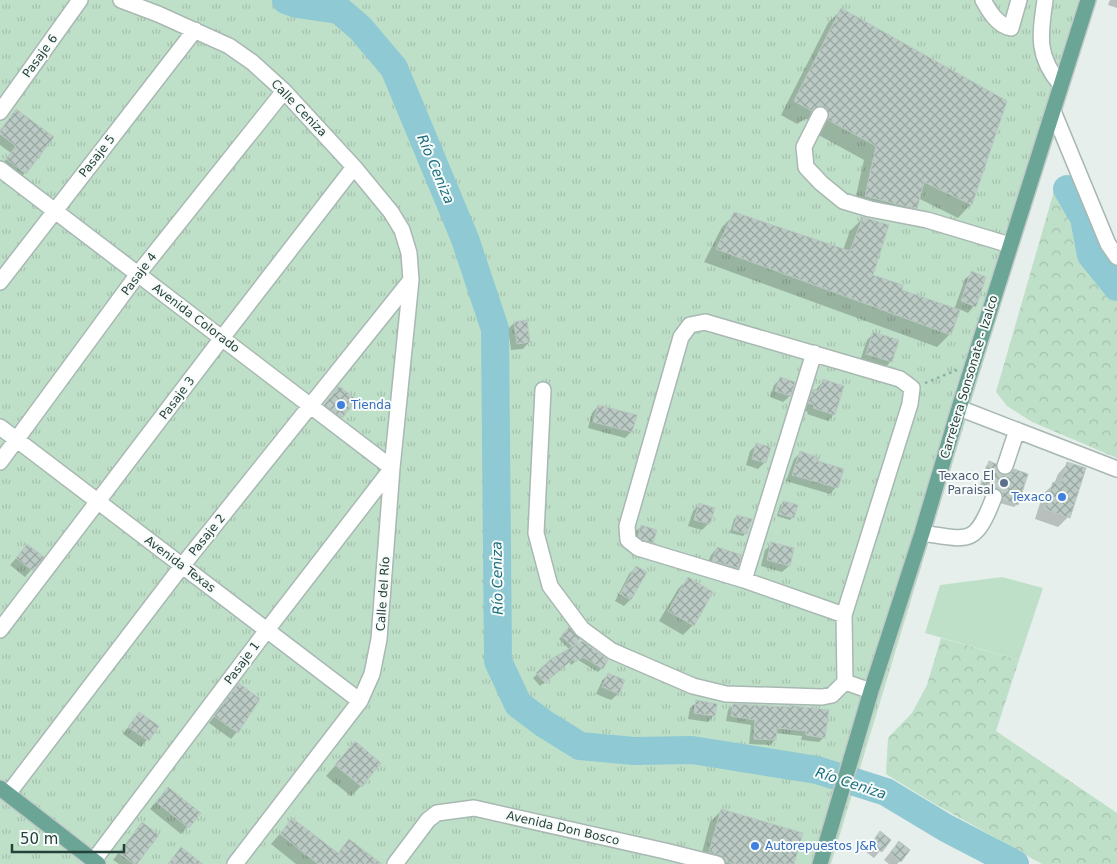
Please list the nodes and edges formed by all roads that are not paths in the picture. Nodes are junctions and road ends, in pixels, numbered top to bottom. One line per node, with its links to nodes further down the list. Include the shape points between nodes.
1 (80, 0): 11 (street, Pasaje 6)
2 (121, 0): 7 (street, Calle Ceniza)
3 (983, 0): 4 (street, via 992,15 1011,28)
4 (1019, 0)
5 (1046, 0): 8 (street, via 1040,33 1044,56 1050,73)
6 (1088, 0): 8 (main road, Carretera Sonsonate - Izalco)
7 (195, 30): 9 (street, Calle Ceniza, via 229,46); 15 (street, Pasaje 5)
8 (1061, 85): 10 (main road, Carretera Sonsonate - Izalco)
9 (284, 91): 13 (street, Calle Ceniza); 18 (street, Pasaje 4)
10 (1053, 111): 16 (main road, Carretera Sonsonate - Izalco); 17 (street, via 1108,244)
11 (0, 112)
12 (820, 115): 16 (street, via 804,147 806,167 843,201 927,220)
13 (354, 167): 19 (street, Calle Ceniza, via 402,230 409,253); 21 (street, Pasaje 3)
14 (0, 169): 15 (street, Avenida Colorado)
15 (55, 210): 18 (street, Avenida Colorado); 20 (street, Pasaje 5)
16 (1010, 245): 25 (main road, Carretera Sonsonate - Izalco)
17 (1117, 257)
18 (138, 274): 21 (street, Avenida Colorado); 28 (street, Pasaje 4)
19 (411, 280): 24 (street, Pasaje 2); 31 (street, Calle del Río)
20 (0, 282)
21 (222, 338): 24 (street, Avenida Colorado); 34 (street, Pasaje 3)
22 (814, 353): 37 (street); 37 (street, via 705,322 690,325 682,337 627,526 628,540 638,548); 38 (street, via 900,379 912,388 910,404)
23 (543, 390): 41 (street, via 536,533 550,586 582,629 612,651 693,686 726,694 822,697 832,695)
24 (311, 406): 31 (street, Avenida Colorado); 36 (street, Pasaje 2)
25 (959, 408): 27 (street); 35 (main road, Carretera Sonsonate - Izalco)
26 (0, 427): 28 (street, Avenida Texas)
27 (1017, 430): 30 (street); 32 (street)
28 (17, 440): 29 (street, Pasaje 4); 34 (street, Avenida Texas)
29 (0, 462)
30 (1005, 466)
31 (392, 468): 40 (street, Pasaje 1); 43 (street, Calle del Río, via 380,639 372,674)
32 (1117, 469)
33 (994, 497): 35 (street, via 984,522 974,535 960,539)
34 (98, 502): 36 (street, Avenida Texas); 39 (street, Pasaje 3)
35 (922, 533): 42 (main road, Carretera Sonsonate - Izalco)
36 (182, 566): 40 (street, Avenida Texas); 44 (street, Pasaje 2)
37 (744, 580): 38 (street)
38 (844, 615): 41 (street)
39 (0, 630)
40 (267, 630): 43 (street, Avenida Texas); 46 (street, Pasaje 1)
41 (845, 682): 42 (street)
42 (871, 692): 50 (main road, Carretera Sonsonate - Izalco)
43 (360, 701): 47 (street, Calle del Río)
44 (4, 791): 46 (main road)
45 (664, 857): 48 (street, Avenida Don Bosco, via 474,808 437,813); 49 (street, Avenida Don Bosco)
46 (96, 862)
47 (235, 864)
48 (395, 864)
49 (716, 864)
50 (820, 864)

